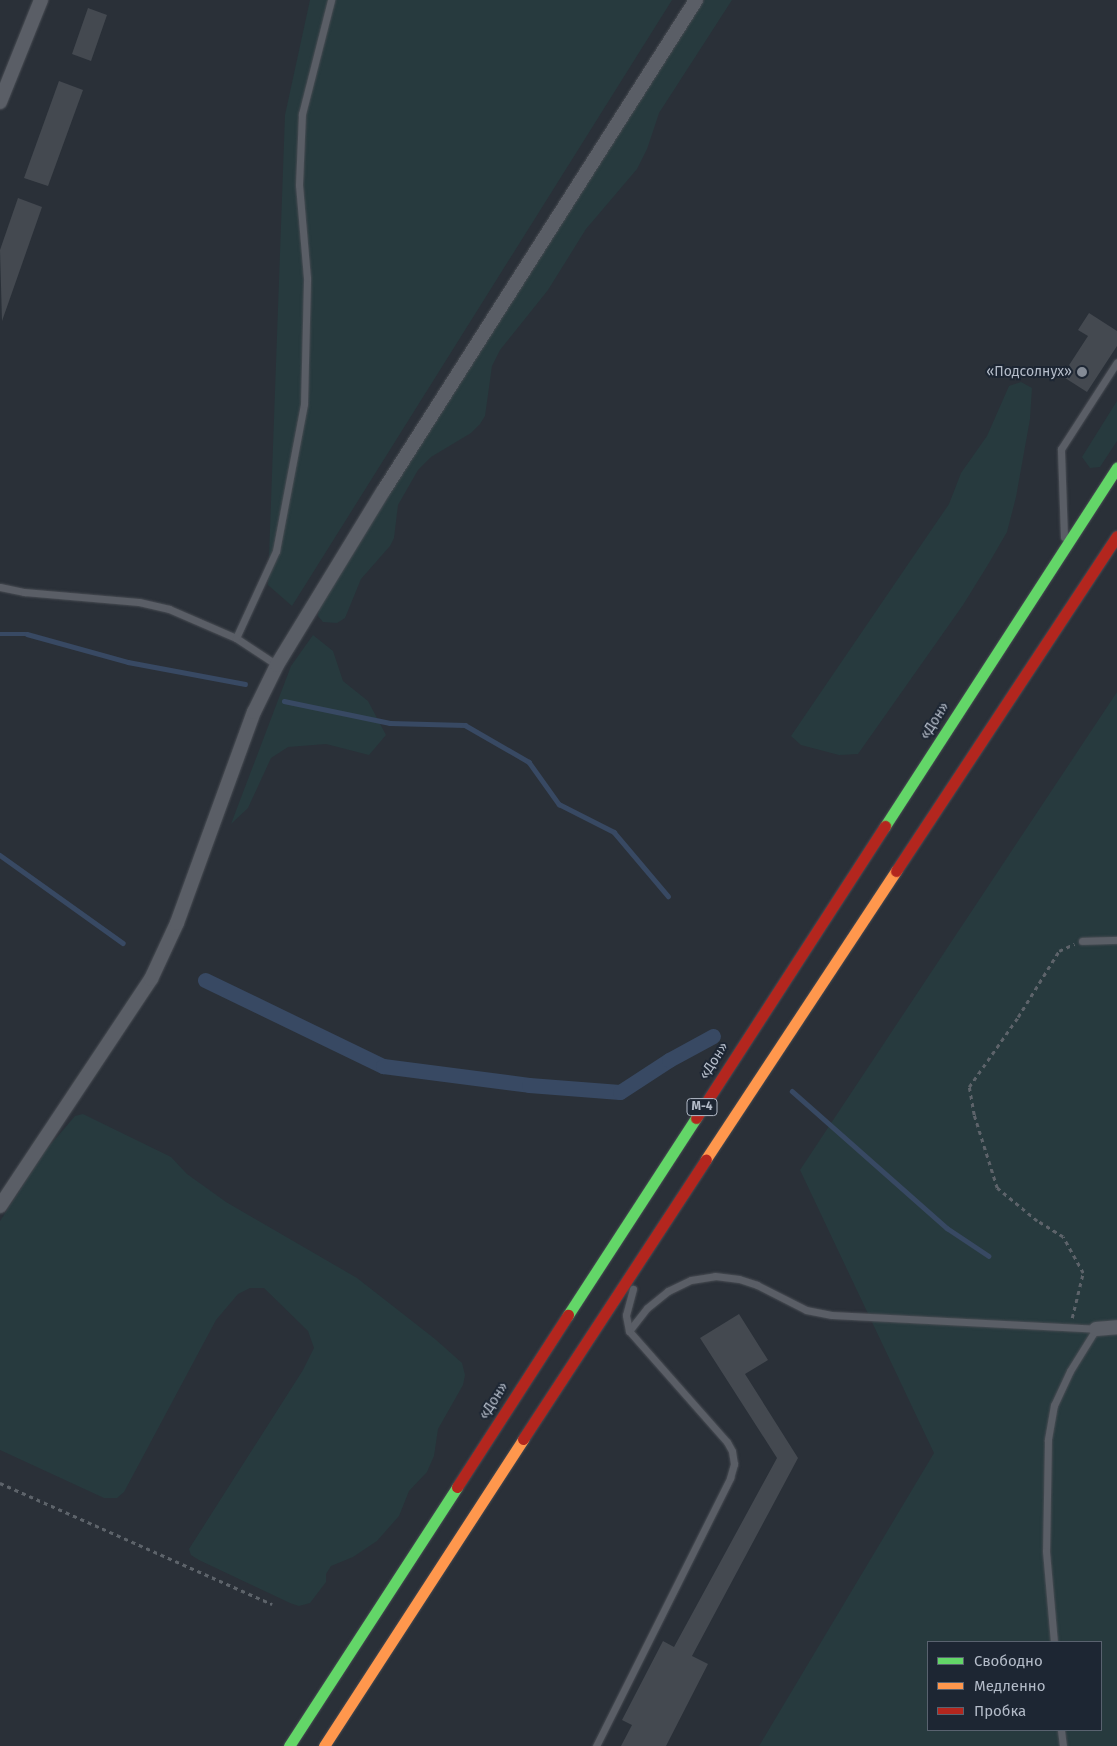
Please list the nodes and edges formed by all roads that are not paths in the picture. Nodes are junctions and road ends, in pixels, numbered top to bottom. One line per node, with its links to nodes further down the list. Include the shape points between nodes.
1 (41, 0): 4 (street)
2 (331, 0): 10 (lane, via 302,114 299,185 307,278 304,404 276,550)
3 (696, 0): 11 (street, via 389,481)
4 (0, 102)
5 (1117, 362): 8 (lane, via 1061,449)
6 (1117, 468): 8 (highway, «Дон» / М-4)
7 (1116, 538): 15 (highway, М-4)
8 (1065, 548): 21 (highway, «Дон» / М-4)
9 (0, 588): 10 (lane, via 139,602 169,609)
10 (236, 638): 11 (lane)
11 (277, 664): 14 (street, via 254,712 177,924 151,979)
12 (1117, 940): 13 (lane)
13 (1082, 941)
14 (0, 1206)
15 (653, 1239): 18 (lane, via 628,1302); 22 (highway, М-4)
16 (1117, 1327): 17 (street)
17 (1096, 1329): 18 (lane, via 832,1315 806,1310 757,1285 715,1276 691,1280 668,1291 647,1308); 19 (lane, via 1070,1370 1054,1405 1048,1440 1046,1551)
18 (629, 1331): 23 (lane, via 727,1442 734,1464 730,1478)
19 (1054, 1641)
20 (1062, 1731): 24 (lane)
21 (288, 1746)
22 (324, 1746)
23 (596, 1746)
24 (1063, 1746)

